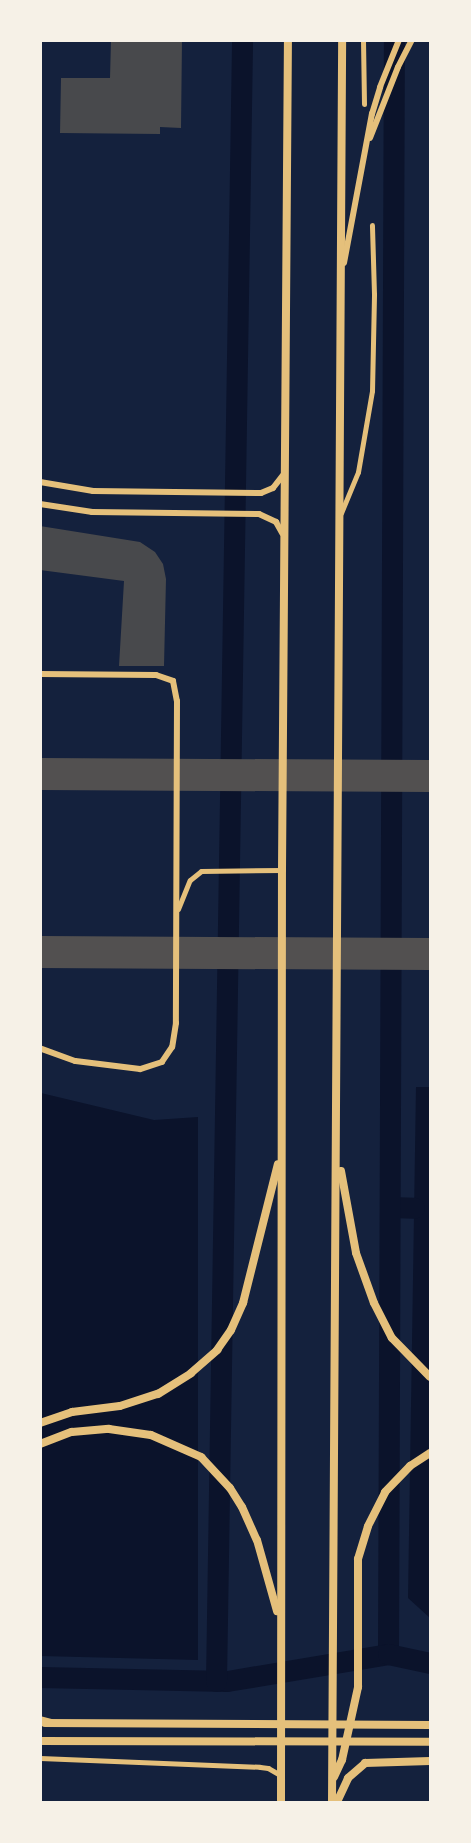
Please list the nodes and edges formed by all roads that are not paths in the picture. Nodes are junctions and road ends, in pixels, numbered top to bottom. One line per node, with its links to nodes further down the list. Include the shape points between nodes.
1 (288, 40): 10 (main road)
2 (342, 40): 9 (main road)
3 (363, 40): 6 (street)
4 (399, 40): 7 (street, via 380,87)
5 (412, 40): 7 (street)
6 (364, 104)
7 (363, 158): 9 (street)
8 (372, 225): 13 (street, via 372,391 358,472)
9 (340, 284): 13 (main road)
10 (285, 471): 11 (street, via 273,488 261,493 93,491); 14 (main road)
11 (40, 482)
12 (40, 504): 14 (street, via 92,512 267,515 276,522)
13 (339, 517): 19 (main road)
14 (284, 538): 16 (main road)
15 (40, 674): 17 (street, via 156,675 173,681 177,701)
16 (282, 870): 17 (street, via 201,872 189,880); 20 (main road)
17 (176, 917): 18 (street, via 176,1023 172,1047 162,1062 148,1068 129,1068 75,1061)
18 (40, 1048)
19 (337, 1147): 21 (main road, via 356,1253 378,1312 392,1338); 34 (main road)
20 (282, 1149): 22 (main road, via 243,1303 217,1350 158,1394 120,1406 72,1412); 25 (main road)
21 (430, 1377)
22 (40, 1423)
23 (40, 1444): 25 (main road, via 92,1429 152,1435 201,1457 242,1507 257,1540)
24 (430, 1453): 34 (main road, via 410,1466 385,1492 368,1526 358,1559 358,1687 342,1760)
25 (280, 1626): 33 (main road)
26 (40, 1722): 27 (main road)
27 (51, 1723): 28 (main road)
28 (430, 1725)
29 (40, 1741): 30 (main road)
30 (430, 1742)
31 (40, 1758): 33 (street, via 260,1767)
32 (430, 1761): 36 (main road, via 365,1763 348,1778)
33 (280, 1775): 35 (main road)
34 (333, 1780): 36 (main road)
35 (281, 1803)
36 (334, 1803)

